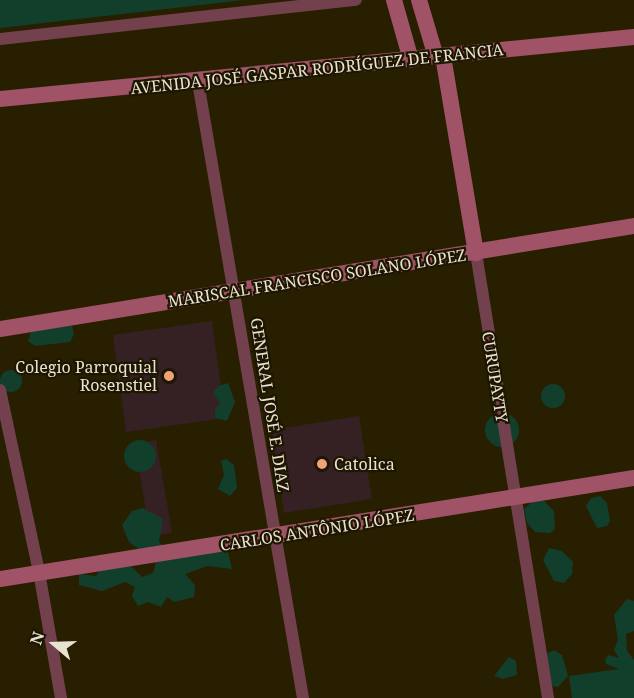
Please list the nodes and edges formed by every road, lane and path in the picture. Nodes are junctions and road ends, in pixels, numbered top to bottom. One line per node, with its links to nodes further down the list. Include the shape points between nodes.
1 (356, 0): 5 (street)
2 (394, 0): 7 (street)
3 (419, 0): 6 (street, CURUPAYTY)
4 (634, 38): 6 (street, AVENIDA JOSÉ GASPAR RODRÍGUEZ DE FRANCIA)
5 (0, 39)
6 (439, 57): 7 (street, AVENIDA JOSÉ GASPAR RODRÍGUEZ DE FRANCIA); 11 (street, CURUPAYTY)
7 (411, 60): 8 (street, AVENIDA JOSÉ GASPAR RODRÍGUEZ DE FRANCIA)
8 (198, 82): 9 (street, AVENIDA JOSÉ GASPAR RODRÍGUEZ DE FRANCIA); 12 (street, GENERAL JOSÉ E. DIAZ)
9 (0, 99)
10 (634, 226): 11 (street, MARISCAL FRANCISCO SOLANO LÓPEZ)
11 (476, 253): 12 (street, MARISCAL FRANCISCO SOLANO LÓPEZ); 16 (street, CURUPAYTY)
12 (235, 292): 13 (street, MARISCAL FRANCISCO SOLANO LÓPEZ); 17 (street, GENERAL JOSÉ E. DIAZ)
13 (0, 329)
14 (0, 390): 18 (street)
15 (634, 478): 16 (street, CARLOS ANTÔNIO LÓPEZ)
16 (515, 499): 17 (street, CARLOS ANTÔNIO LÓPEZ); 22 (street, CURUPAYTY)
17 (275, 537): 18 (street, CARLOS ANTÔNIO LÓPEZ); 21 (street, GENERAL JOSÉ E. DIAZ)
18 (39, 572): 19 (street, CARLOS ANTÔNIO LÓPEZ); 20 (street)
19 (0, 579)
20 (60, 698)
21 (303, 698)
22 (548, 698)

